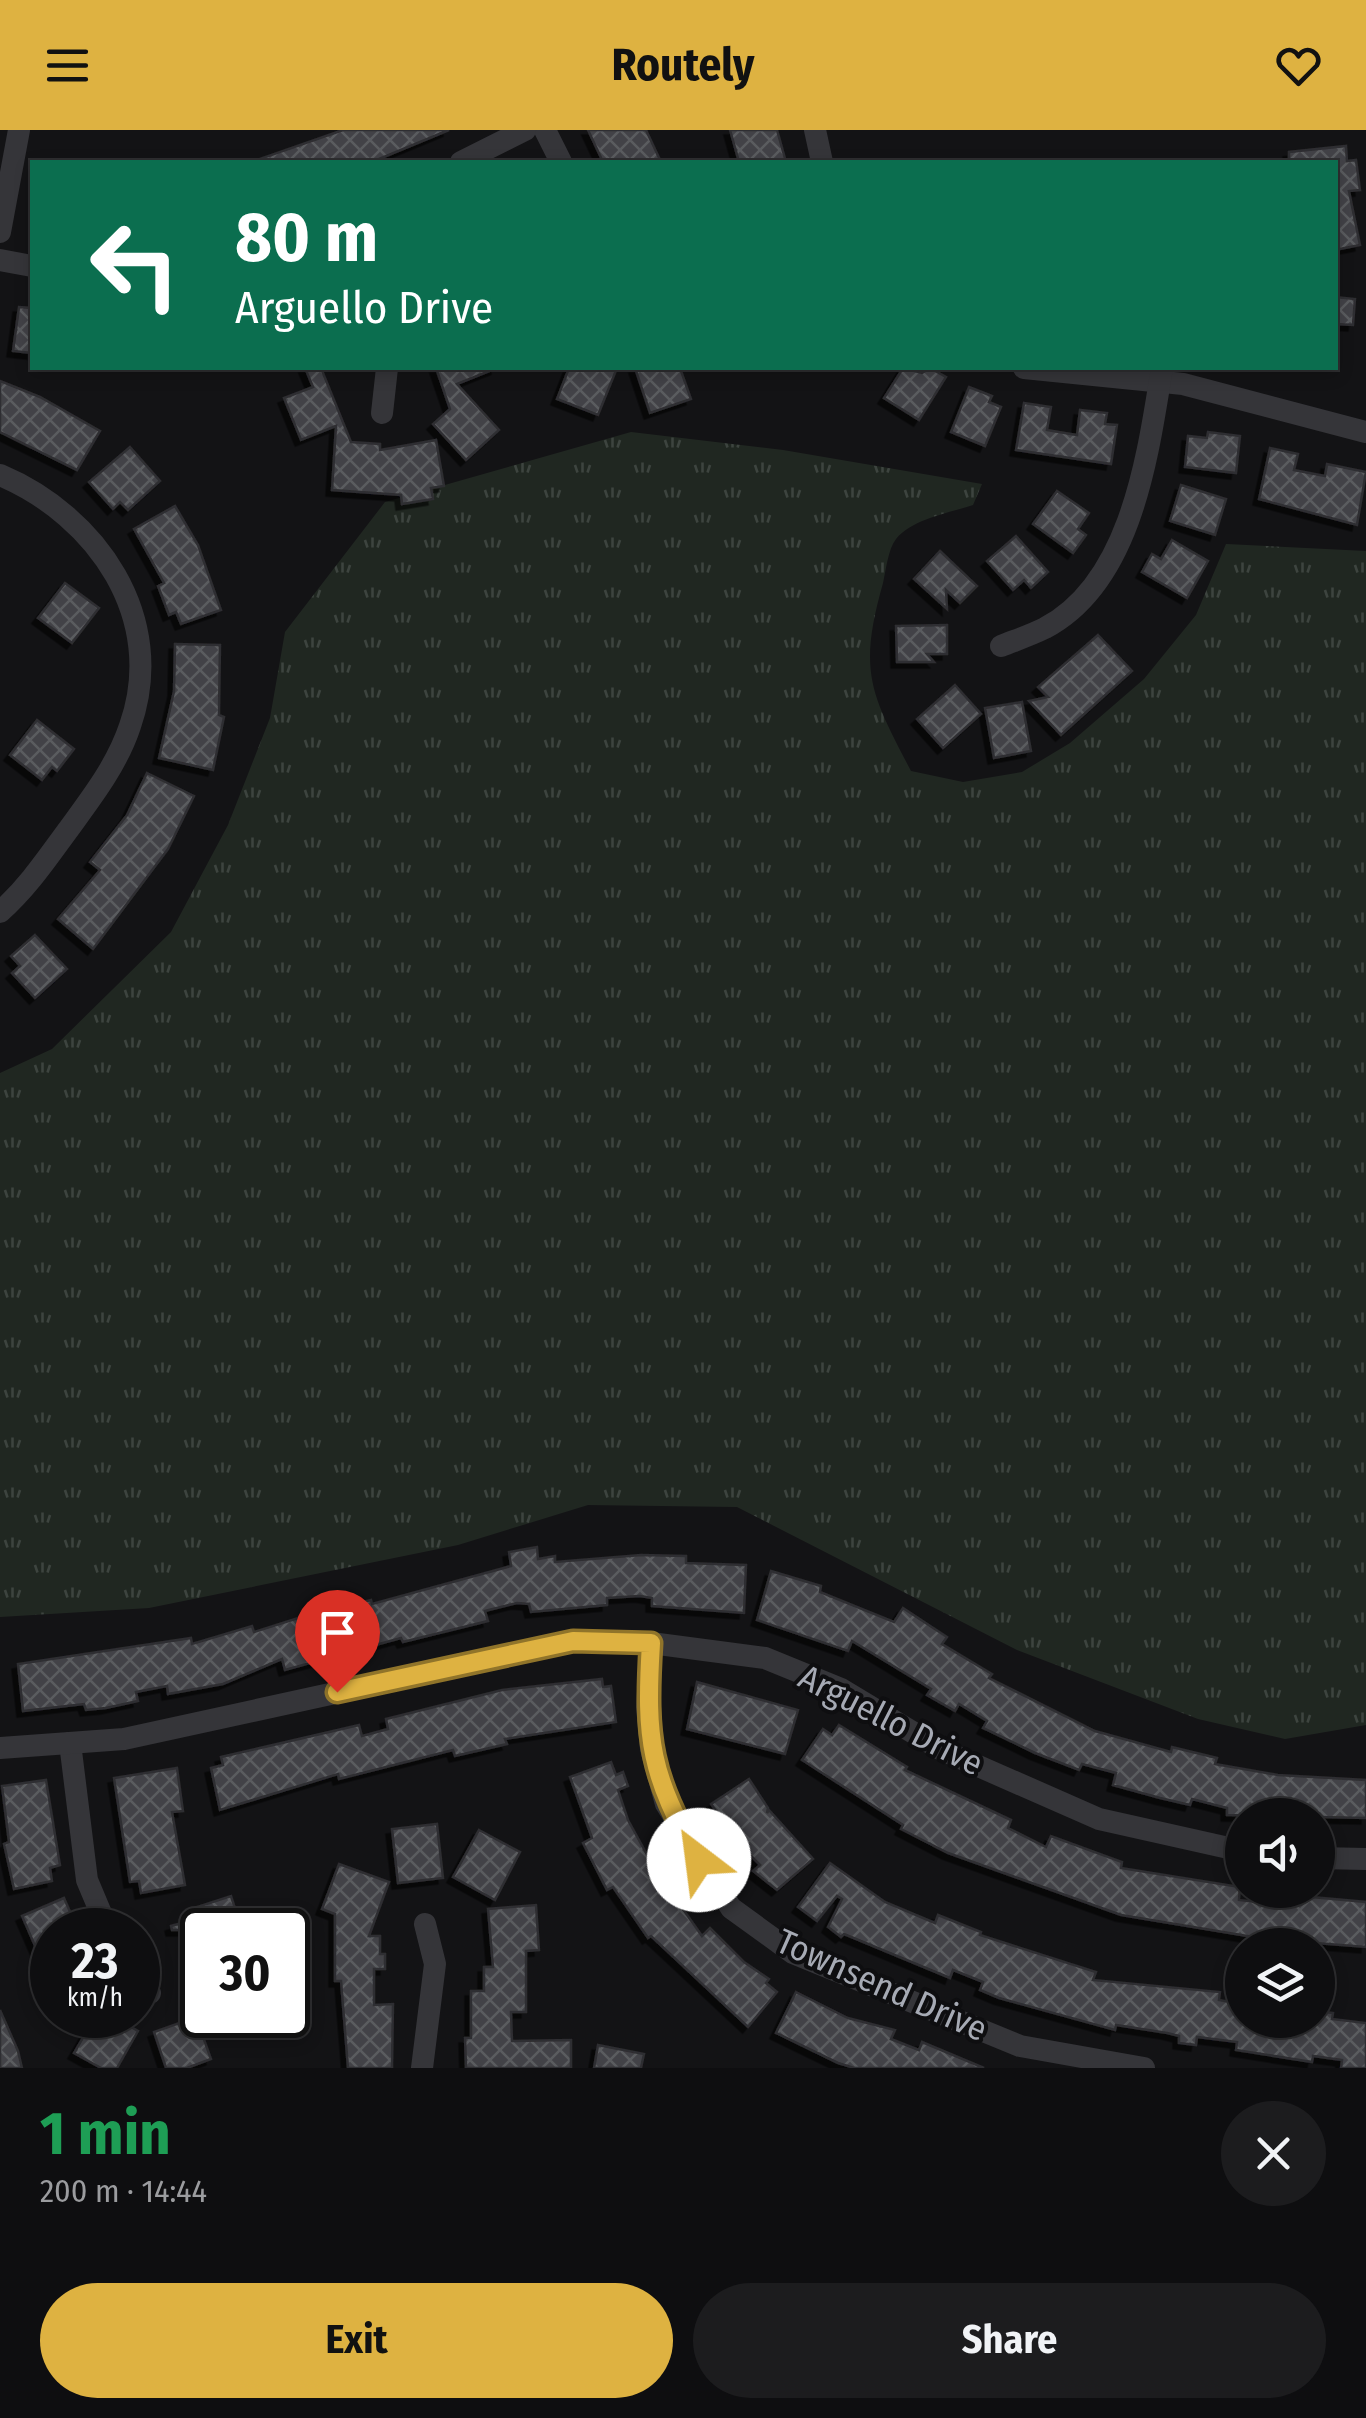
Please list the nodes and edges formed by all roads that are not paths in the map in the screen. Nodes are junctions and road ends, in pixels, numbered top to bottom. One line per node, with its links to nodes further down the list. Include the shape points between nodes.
1 (19, 130): 8 (street)
2 (525, 130): 5 (street)
3 (545, 130): 6 (street)
4 (815, 130): 7 (street)
5 (465, 160)
6 (560, 160)
7 (822, 160)
8 (0, 232)
9 (0, 260): 10 (street)
10 (30, 266)
11 (388, 370): 14 (street)
12 (1070, 370): 13 (street)
13 (1161, 374): 15 (street); 17 (street, via 1144,482 1112,552 1095,581 1048,627)
14 (382, 413)
15 (1365, 428)
16 (0, 476): 18 (street, via 62,508 102,550 122,586 139,681 131,724 111,770 24,891)
17 (1002, 646)
18 (0, 912)
19 (651, 1643): 20 (street, Arguello Drive, via 573,1641 124,1739); 22 (street, Arguello Drive, via 766,1658 841,1690 942,1750 1099,1819); 28 (street, Townsend Drive, via 648,1720 666,1804 732,1908 793,1953 1020,2046)
20 (70, 1743): 21 (street, Arguello Drive); 25 (street, via 87,1880)
21 (0, 1748)
22 (1225, 1846)
23 (1335, 1858): 24 (street)
24 (1366, 1859)
25 (99, 1908)
26 (425, 1924): 27 (street, via 434,1964)
27 (422, 2068)
28 (1144, 2068)

